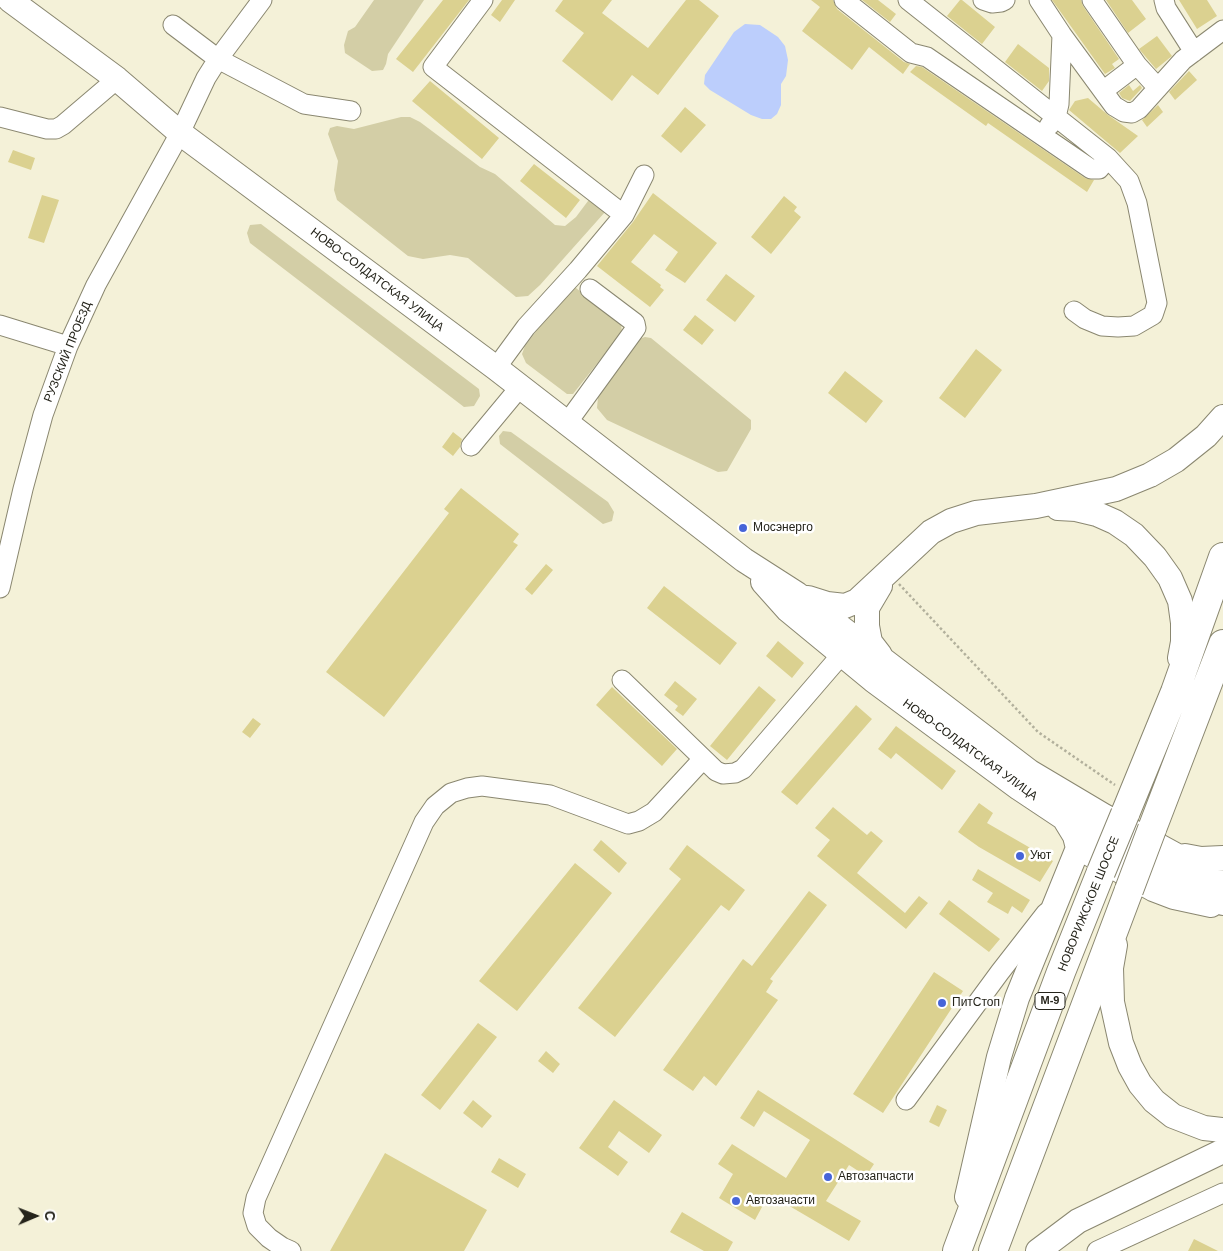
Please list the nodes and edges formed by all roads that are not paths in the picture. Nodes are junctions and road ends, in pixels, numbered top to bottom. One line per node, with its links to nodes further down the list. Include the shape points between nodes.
1 (10, 0): 17 (main road, НОВО-СОЛДАТСКАЯ УЛИЦА)
2 (262, 0): 15 (street, РУЗСКИЙ ПРОЕЗД)
3 (483, 0): 27 (street, via 433,67)
4 (844, 0): 24 (street, via 911,53 926,57)
5 (908, 0): 22 (street)
6 (983, 0): 7 (street)
7 (1005, 0)
8 (1039, 0): 13 (street)
9 (1092, 0): 16 (street)
10 (1164, 0): 14 (street)
11 (173, 25): 15 (street)
12 (1223, 30): 14 (street)
13 (1062, 35): 19 (street); 22 (street)
14 (1194, 52): 18 (street, via 1182,60)
15 (218, 59): 20 (street, via 304,104); 23 (street, РУЗСКИЙ ПРОЕЗД)
16 (1136, 65): 18 (street); 19 (street)
17 (117, 79): 21 (street, via 56,129); 23 (main road, НОВО-СОЛДАТСКАЯ УЛИЦА)
18 (1158, 88): 19 (street, via 1132,113 1114,106)
19 (1103, 91)
20 (351, 111)
21 (0, 117)
22 (1056, 117): 24 (street); 25 (street)
23 (180, 133): 31 (street, РУЗСКИЙ ПРОЕЗД, via 96,285); 32 (main road, НОВО-СОЛДАТСКАЯ УЛИЦА)
24 (1043, 136): 25 (street, via 1091,169 1099,169)
25 (1108, 158): 29 (street, via 1129,181 1137,203 1157,303 1153,315 1134,326 1118,328 1102,326)
26 (644, 175): 27 (street)
27 (624, 215): 32 (street, via 526,327)
28 (590, 289): 35 (street, via 635,323 636,328)
29 (1074, 311)
30 (0, 325): 31 (street)
31 (68, 346): 41 (street, РУЗСКИЙ ПРОЕЗД, via 43,415)
32 (496, 368): 33 (main road, НОВО-СОЛДАТСКАЯ УЛИЦА)
33 (520, 387): 35 (main road, НОВО-СОЛДАТСКАЯ УЛИЦА); 36 (street)
34 (1223, 417): 37 (main road, via 1206,436 1176,460 1150,475 1116,489)
35 (567, 422): 39 (main road, НОВО-СОЛДАТСКАЯ УЛИЦА)
36 (471, 446)
37 (1036, 506): 40 (main road, via 950,521 909,551); 47 (main road, via 1097,514 1134,535 1156,557 1170,578 1182,612 1183,642)
38 (1223, 557): 47 (highway, НОВОРИЖСКОЕ ШОССЕ / М-9)
39 (744, 560): 42 (main road, НОВО-СОЛДАТСКАЯ УЛИЦА); 44 (main road, НОВО-СОЛДАТСКАЯ УЛИЦА, via 788,610)
40 (891, 578): 42 (main road, via 844,606 826,604); 45 (main road, via 867,608 870,642)
41 (0, 588)
42 (797, 594): 45 (main road, НОВО-СОЛДАТСКАЯ УЛИЦА)
43 (1223, 644): 56 (highway, М-9, bridge)
44 (842, 654): 48 (street, via 743,769 723,774); 49 (main road, НОВО-СОЛДАТСКАЯ УЛИЦА, via 1011,782)
45 (885, 660): 51 (main road, НОВО-СОЛДАТСКАЯ УЛИЦА, via 1030,772)
46 (622, 680): 48 (street)
47 (1174, 692): 63 (highway, НОВОРИЖСКОЕ ШОССЕ / М-9, bridge, via 1061,972)
48 (703, 759): 62 (street, via 654,812 628,824 550,795 482,786 451,793 434,806 256,1198 253,1213 257,1226 282,1248)
49 (1064, 818): 50 (main road); 54 (main road, НОВО-СОЛДАТСКАЯ УЛИЦА)
50 (1078, 848): 55 (main road, via 1174,898); 57 (main road, via 1058,898)
51 (1172, 853): 52 (main road, via 1201,859); 53 (main road, НОВО-СОЛДАТСКАЯ УЛИЦА)
52 (1223, 858)
53 (1223, 881)
54 (1223, 903)
55 (1223, 908)
56 (1119, 918): 59 (main road, М-9, via 1111,968 1112,1002 1130,1066 1154,1101 1173,1116 1204,1128); 64 (highway, М-9)
57 (1022, 958): 58 (street); 63 (main road, via 1017,998 999,1057)
58 (906, 1100)
59 (1223, 1130)
60 (1223, 1151): 65 (main road, via 1078,1221)
61 (1223, 1193): 66 (street)
62 (291, 1251)
63 (955, 1251)
64 (993, 1251)
65 (1038, 1251)
66 (1097, 1251)

